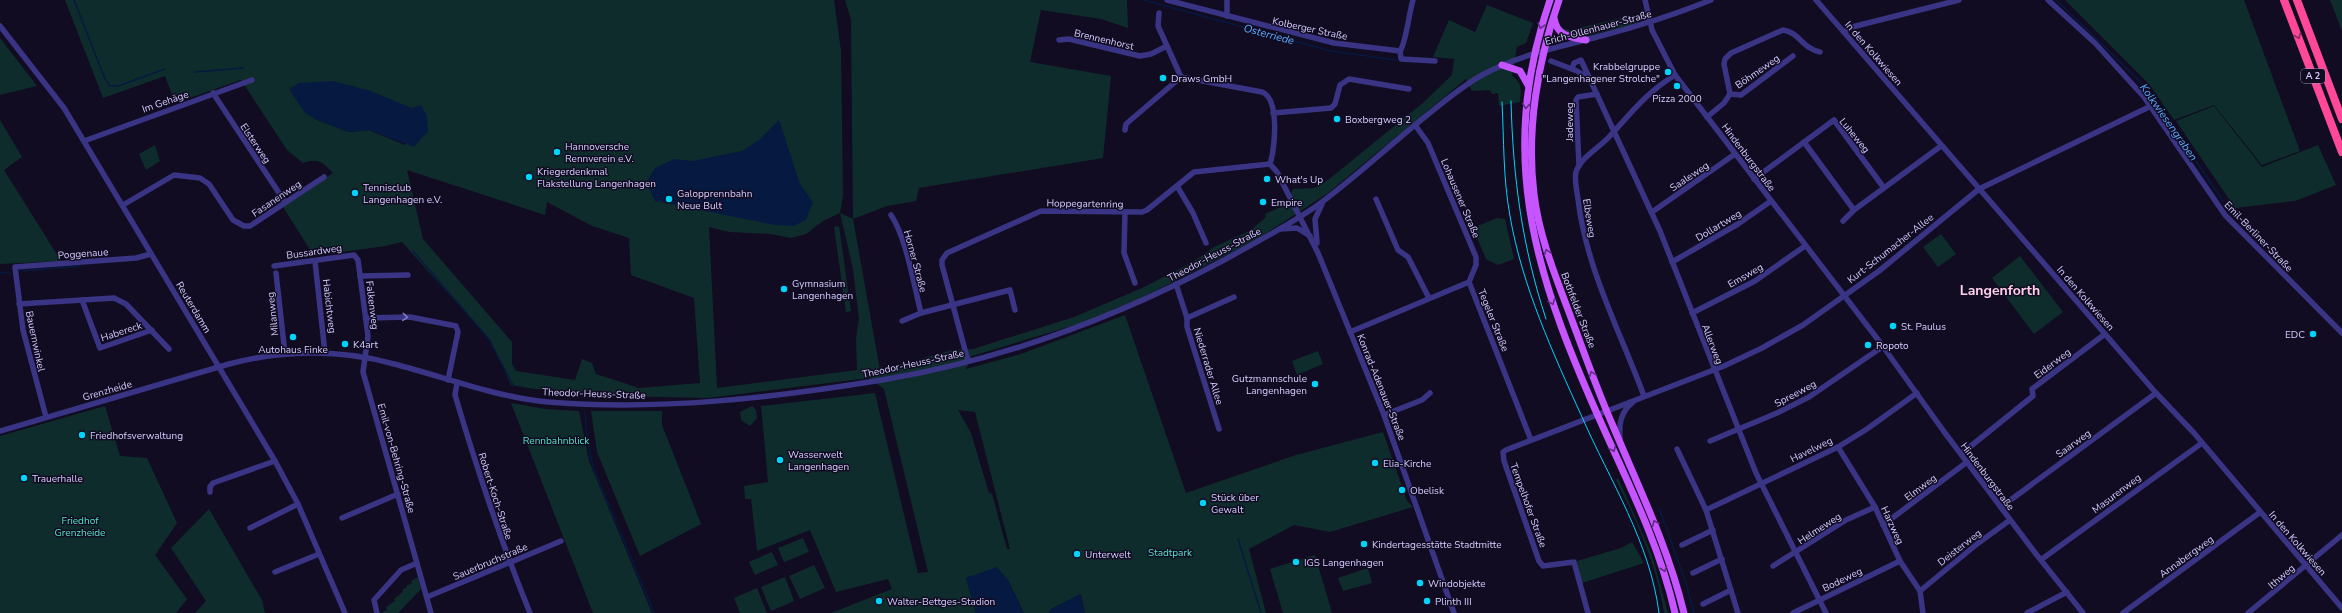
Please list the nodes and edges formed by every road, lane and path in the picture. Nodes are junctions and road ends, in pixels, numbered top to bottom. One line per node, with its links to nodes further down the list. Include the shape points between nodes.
1 (1167, 0): 14 (street, Kolberger Straße)
2 (1227, 0): 14 (street)
3 (1413, 0): 22 (street)
4 (1550, 0): 25 (main road, one-way to 25)
5 (1559, 0): 15 (main road, Bothfelder Straße)
6 (1645, 0): 16 (street, Hindenburgstraße)
7 (1711, 0): 16 (street, Erich-Ollenhauer-Straße)
8 (1816, 0): 18 (street, In den Kolkwiesen)
9 (1959, 0): 18 (street, via 1852,27)
10 (2048, 0): 40 (street, Emil-Berliner-Straße, via 2095,43)
11 (2284, 0): 50 (highway, A 2, one-way to 50)
12 (2297, 0): 43 (highway, A 2)
13 (1159, 14): 21 (street, via 1158,26)
14 (1227, 16): 22 (street, Kolberger Straße, via 1334,44)
15 (1553, 17): 20 (main road, via 1555,26 1561,34); 23 (main road, Bothfelder Straße)
16 (1650, 22): 20 (street, Erich-Ollenhauer-Straße); 31 (street, Hindenburgstraße)
17 (0, 26): 47 (street, Reuterdamm, via 55,96)
18 (1844, 32): 49 (street, In den Kolkwiesen)
19 (1059, 40): 21 (street, Brennenhorst, via 1069,39 1140,56)
20 (1586, 40): 23 (street, Erich-Ollenhauer-Straße)
21 (1167, 46): 32 (street)
22 (1400, 51): 27 (street, via 1401,59)
23 (1544, 51): 25 (street, Erich-Ollenhauer-Straße); 118 (main road, Bothfelder Straße, one-way to 23, via 1551,263 1536,207 1532,142)
24 (1820, 52): 39 (street, Böhmeweg, via 1810,50 1789,30 1777,30 1731,53 1725,59 1724,70)
25 (1535, 53): 29 (street, Theodor-Heuss-Straße); 35 (main road)
26 (1793, 56): 39 (street, Böhmeweg, via 1741,95)
27 (1435, 61)
28 (1550, 61): 30 (street)
29 (1502, 65): 35 (main road, via 1520,71); 44 (street, Theodor-Heuss-Straße, via 1472,80)
30 (1572, 69): 34 (street); 34 (street, Allerweg, via 1574,63 1581,60)
31 (1675, 75): 42 (street, Hindenburgstraße); 46 (street, via 1645,97)
32 (1181, 77): 41 (street, via 1262,92 1270,99); 45 (street, via 1126,124)
33 (252, 80): 37 (street, Im Gehäge)
34 (1590, 80): 38 (street, Allerweg)
35 (1528, 88): 119 (main road, one-way to 119, via 1524,159 1533,236 1552,300)
36 (1409, 89): 41 (street, via 1349,79 1340,85 1335,104 1331,108)
37 (213, 93): 47 (street, Im Gehäge); 62 (street, Elsterweg)
38 (1597, 94): 46 (street, Allerweg); 53 (street, Jadeweg, via 1578,97 1576,100)
39 (1730, 94): 42 (street, Böhmeweg, via 1724,103)
40 (2151, 106): 58 (street, Kurt-Schumacher-Allee); 101 (street, Emil-Berliner-Straße, via 2225,215)
41 (1273, 113): 52 (street, via 1274,152)
42 (1707, 117): 51 (street, Hindenburgstraße)
43 (2342, 119)
44 (1415, 125): 60 (street, Theodor-Heuss-Straße); 84 (street, Lohausener Straße, via 1428,143 1476,257 1476,265)
45 (1125, 130)
46 (1614, 130): 53 (street); 66 (street, Allerweg)
47 (84, 141): 63 (street, Reuterdamm)
48 (1804, 142): 55 (street, Luheweg); 57 (street, Luheweg, via 1834,120); 64 (street)
49 (1941, 146): 57 (street); 58 (street, In den Kolkwiesen)
50 (2342, 152)
51 (1735, 154): 55 (street, Hindenburgstraße); 66 (street, Saaleweg)
52 (1270, 164): 56 (street, Hoppegartenring, via 1198,170); 68 (street)
53 (1580, 166): 116 (street, Elbeweg, via 1575,175 1586,247)
54 (324, 177): 62 (street, Fasanenweg)
55 (1754, 179): 61 (street, Hindenburgstraße)
56 (1177, 186): 65 (street, Hoppegartenring, via 1147,210); 72 (street, via 1193,213)
57 (1884, 188): 64 (street)
58 (1979, 189): 87 (street, Kurt-Schumacher-Allee, via 1879,271); 102 (street, In den Kolkwiesen)
59 (1376, 199): 89 (street, via 1398,250 1408,257)
60 (1324, 200): 68 (street, Theodor-Heuss-Straße); 74 (street, via 1318,210 1315,225)
61 (1770, 201): 73 (street, Hindenburgstraße); 78 (street, Dollartweg, via 1731,228)
62 (285, 202): 63 (street, Fasanenweg, via 252,225 244,226 233,220 204,180 178,175)
63 (123, 205): 75 (street, Reuterdamm)
64 (1854, 210): 69 (street)
65 (1125, 212): 85 (street, via 1124,253); 92 (street, Hoppegartenring, via 1041,211 947,253 942,265)
66 (1652, 212): 78 (street, Allerweg)
67 (891, 215): 94 (street, Horner Straße, via 900,235)
68 (1301, 216): 70 (street, Theodor-Heuss-Straße); 71 (street, Konrad-Adenauer-Straße)
69 (1843, 221)
70 (1278, 230): 71 (street, via 1296,228); 86 (street, Theodor-Heuss-Straße)
71 (1312, 237): 74 (street, Konrad-Adenauer-Straße)
72 (1206, 243)
73 (1805, 246): 87 (street, Hindenburgstraße); 95 (street, Emsweg, via 1755,281)
74 (1318, 253): 100 (street, Konrad-Adenauer-Straße)
75 (152, 254): 80 (street, Poggenaue, via 136,258); 109 (street, Reuterdamm)
76 (357, 256): 77 (street, Bussardweg); 83 (street, Falkenweg)
77 (315, 261): 79 (street, Bussardweg); 105 (street, Habichtweg)
78 (1672, 262): 95 (street, Allerweg)
79 (274, 266)
80 (15, 267): 91 (street, Bauernwinkel)
81 (276, 272): 106 (street, Milanweg)
82 (408, 275): 83 (street)
83 (360, 276): 96 (street, Falkenweg)
84 (1469, 282): 89 (street, Tegeler Straße); 125 (street, Tegeler Straße)
85 (1135, 283)
86 (1176, 284): 97 (street, Niederrader Allee); 108 (street, Theodor-Heuss-Straße, via 1079,326)
87 (1844, 296): 103 (street, Hindenburgstraße); 110 (street, Kurt-Schumacher-Allee, via 1803,325 1762,348)
88 (1234, 298): 97 (street)
89 (1429, 298): 100 (street, Tegeler Straße)
90 (82, 300): 91 (street, Habereck); 99 (street, Habereck, via 114,298 121,301); 99 (street, Habereck, via 100,348)
91 (19, 304): 121 (street, Bauernwinkel, via 29,357)
92 (953, 305): 93 (street, via 1010,290); 94 (street); 108 (street, Hoppegartenring)
93 (1015, 310)
94 (921, 313): 98 (street)
95 (1692, 313): 110 (street, Allerweg)
96 (366, 318): 107 (street, Falkenweg, via 368,336); 111 (street, one-way to 111, via 410,317 456,326 458,332)
97 (1187, 318): 122 (street, Niederrader Allee, via 1187,327)
98 (902, 321)
99 (152, 330): 104 (street, Habereck)
100 (1350, 332): 120 (street, Konrad-Adenauer-Straße)
101 (2342, 333)
102 (2105, 334): 115 (street, In den Kolkwiesen); 131 (street, Eiderweg, via 2032,389 2033,396)
103 (1882, 347): 114 (street, Hindenburgstraße); 123 (street, Spreeweg, via 1809,397)
104 (169, 349)
105 (325, 353): 106 (street, Theodor-Heuss-Straße); 107 (street, Theodor-Heuss-Straße)
106 (285, 354): 109 (street, Theodor-Heuss-Straße)
107 (365, 357): 111 (street, Theodor-Heuss-Straße); 136 (street, Emil-von-Behring-Straße, via 363,372)
108 (968, 361): 112 (street, Theodor-Heuss-Straße, via 868,382 691,404 545,401)
109 (219, 366): 121 (street, Grenzheide); 132 (street, Reuterdamm)
110 (1713, 370): 116 (street, Kurt-Schumacher-Allee); 123 (street, Allerweg)
111 (448, 380): 112 (street, Theodor-Heuss-Straße)
112 (457, 383): 156 (street, Robert-Koch-Straße, via 456,395 462,417)
113 (1430, 392): 120 (street, via 1422,400)
114 (1917, 393): 129 (street, Havelweg); 131 (street, Hindenburgstraße)
115 (2156, 393): 127 (street, In den Kolkwiesen); 139 (street, Saarweg)
116 (1644, 396): 117 (street, Kurt-Schumacher-Allee)
117 (1638, 398): 118 (street, Kurt-Schumacher-Allee); 128 (street, Kurt-Schumacher-Allee, via 1623,412 1620,421)
118 (1606, 410): 119 (street, Tempelhofer Straße); 128 (main road, Bothfelder Straße)
119 (1597, 414): 125 (street, Tempelhofer Straße); 174 (main road, one-way to 174, via 1660,560)
120 (1384, 415): 172 (street, Konrad-Adenauer-Straße)
121 (46, 417): 124 (street, Grenzheide)
122 (1219, 429)
123 (1738, 429): 126 (street, Spreeweg); 134 (street, Allerweg)
124 (0, 431)
125 (1531, 440): 173 (street, Tempelhofer Straße, via 1503,452 1504,461 1539,561 1543,566 1549,567 1574,562)
126 (1710, 441)
127 (2202, 443): 141 (street, In den Kolkwiesen); 153 (street, Masurenweg)
128 (1621, 445): 175 (main road, Bothfelder Straße, one-way to 128, via 1667,551)
129 (1838, 447): 134 (street, Havelweg); 138 (street, Harzweg)
130 (1677, 450): 140 (street)
131 (1961, 454): 133 (street, Hindenburgstraße)
132 (275, 461): 135 (street, via 213,483); 137 (street, Reuterdamm)
133 (1967, 462): 139 (street, Hindenburgstraße); 144 (street, Elmweg)
134 (1761, 484): 140 (street, Havelweg); 150 (street, Allerweg)
135 (210, 492)
136 (398, 494): 142 (street); 155 (street, Emil-von-Behring-Straße)
137 (298, 504): 145 (street); 151 (street, Reuterdamm)
138 (1875, 507): 144 (street, Harzweg); 150 (street, Helmeweg, via 1846,520)
139 (2000, 507): 143 (street, Hindenburgstraße)
140 (1706, 510): 146 (street)
141 (2259, 513): 157 (street, In den Kolkwiesen); 182 (street, Annabergweg)
142 (342, 518)
143 (2010, 520): 153 (street, Hindenburgstraße); 162 (street, Deisterweg)
144 (1883, 525): 154 (street, Harzweg)
145 (250, 528)
146 (1713, 530): 149 (street); 152 (street)
147 (2342, 535): 157 (street, Ithweg)
148 (561, 541): 156 (street, Sauerbruchstraße)
149 (1682, 545)
150 (1796, 553): 158 (street, Helmeweg); 165 (street, Allerweg)
151 (320, 554): 159 (street); 168 (street, Reuterdamm)
152 (1722, 559): 160 (street); 161 (street)
153 (2042, 559): 163 (street, Hindenburgstraße)
154 (1900, 561): 162 (street, Harzweg); 165 (street, Bodeweg)
155 (417, 563): 164 (street, Emil-von-Behring-Straße); 169 (street, via 401,570 374,600)
156 (509, 563): 164 (street, Sauerbruchstraße); 171 (street, Robert-Koch-Straße)
157 (2305, 565): 167 (street, In den Kolkwiesen); 183 (street, Ithweg)
158 (1773, 566)
159 (275, 572)
160 (1693, 573)
161 (1731, 590): 166 (street); 176 (street)
162 (1920, 591): 179 (street, Harzweg)
163 (2067, 592): 180 (street); 181 (street, Hindenburgstraße)
164 (427, 597): 170 (street, Emil-von-Behring-Straße)
165 (1820, 600): 177 (street, Bodeweg); 178 (street, Allerweg)
166 (1703, 604)
167 (2342, 608)
168 (345, 613)
169 (377, 613)
170 (431, 613)
171 (530, 613)
172 (1454, 613)
173 (1588, 613)
174 (1675, 613)
175 (1684, 613)
176 (1738, 613)
177 (1793, 613)
178 (1826, 613)
179 (1923, 613)
180 (2027, 613)
181 (2083, 613)
182 (2123, 613)
183 (2248, 613)

